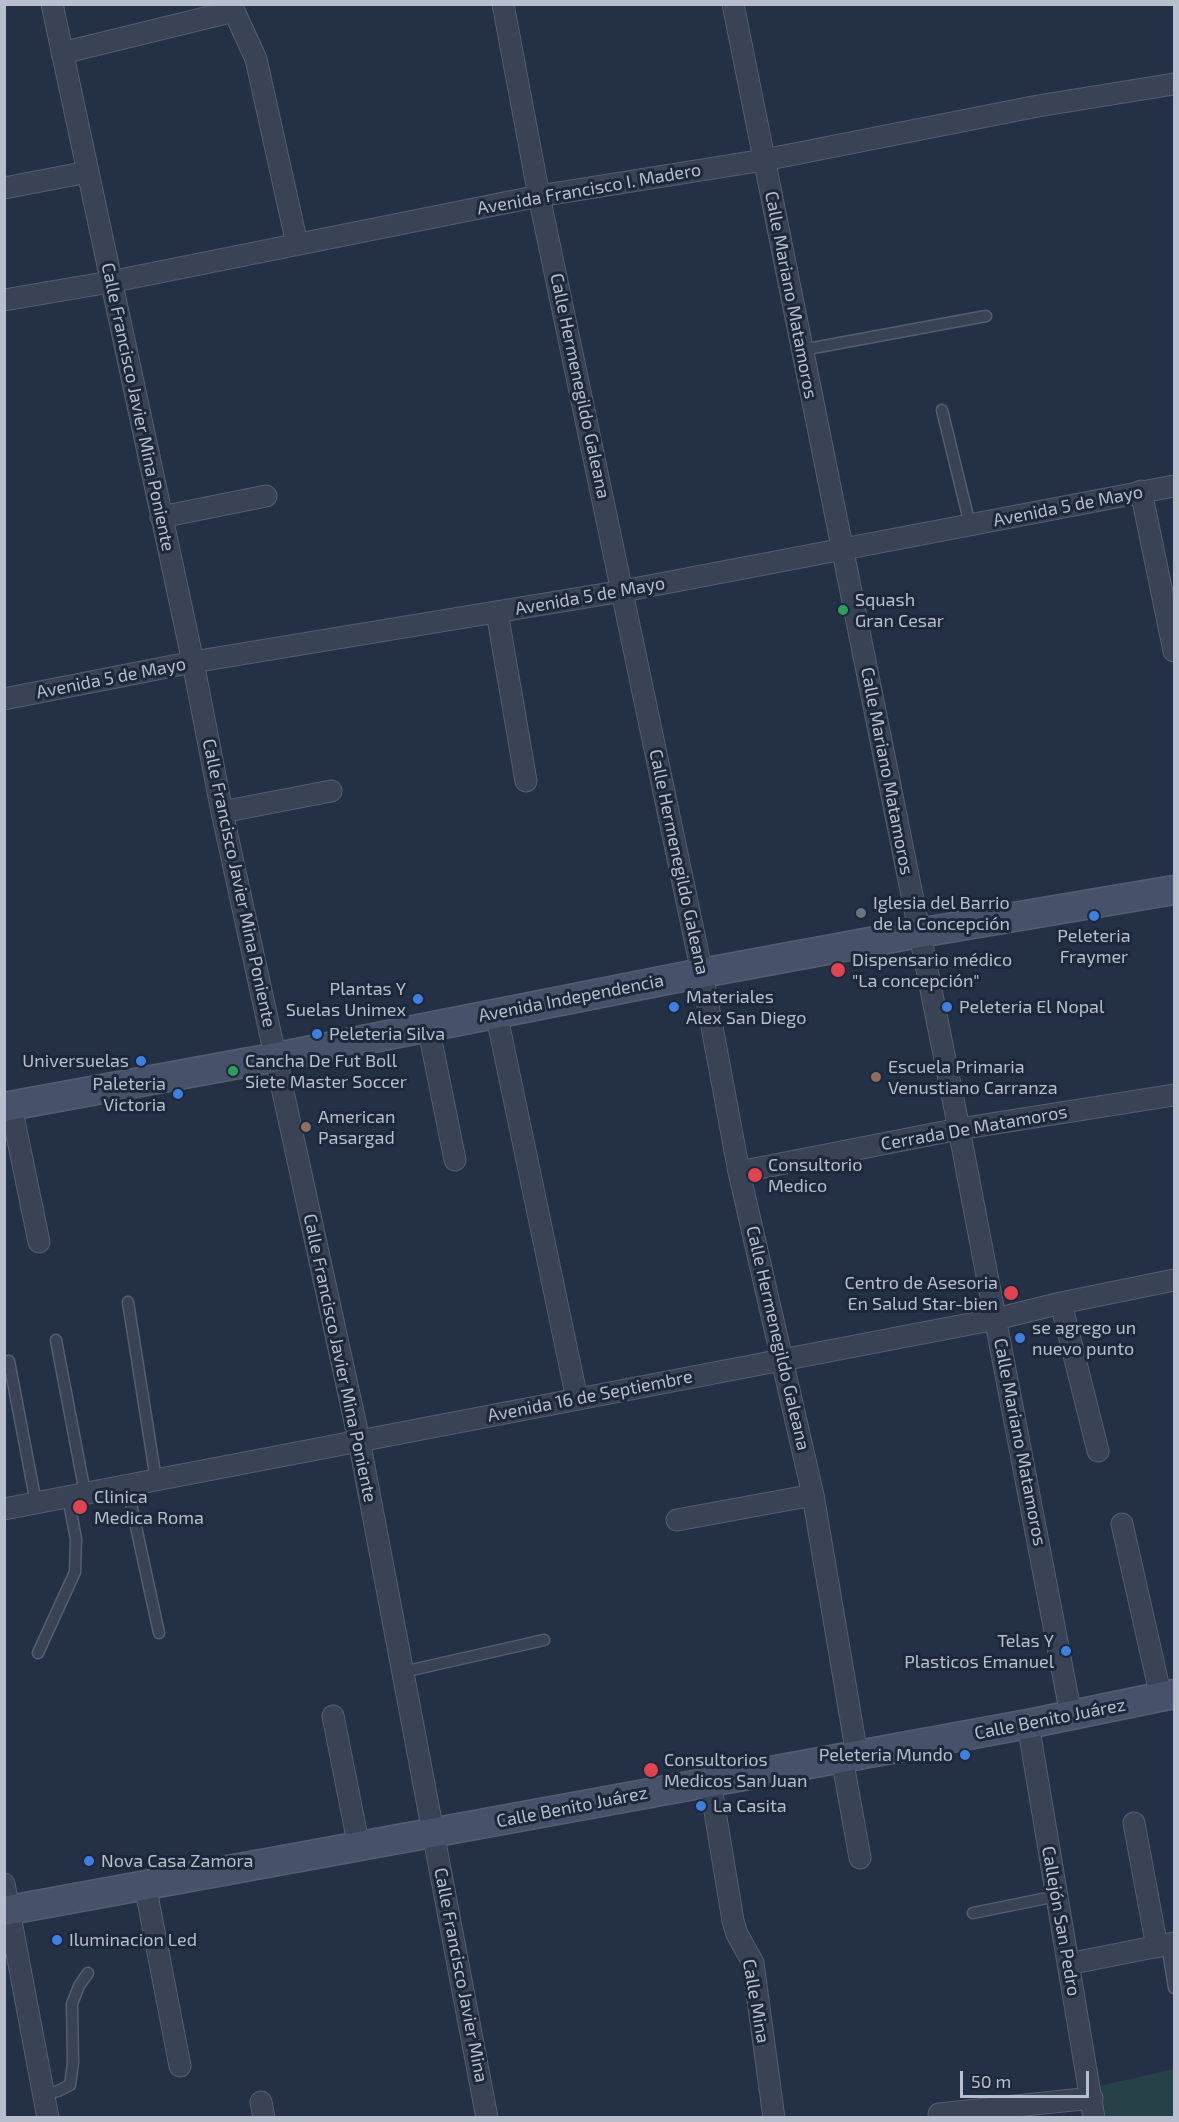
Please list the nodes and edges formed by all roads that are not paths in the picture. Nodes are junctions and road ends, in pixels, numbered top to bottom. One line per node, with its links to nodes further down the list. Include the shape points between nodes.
1 (52, 4): 5 (street, Calle Francisco Javier Mina Poniente)
2 (503, 4): 10 (street, Calle Hermenegildo Galeana)
3 (733, 4): 7 (street, Calle Mariano Matamoros)
4 (233, 8): 5 (street); 11 (street, via 256,59)
5 (62, 52): 8 (street, Calle Francisco Javier Mina Poniente)
6 (1174, 84): 7 (street, Avenida Francisco I. Madero, via 1038,106)
7 (764, 160): 10 (street, Avenida Francisco I. Madero); 15 (street, Calle Mariano Matamoros)
8 (88, 172): 9 (street); 12 (street, Calle Francisco Javier Mina Poniente)
9 (4, 188)
10 (539, 196): 11 (street, Avenida Francisco I. Madero); 23 (street, Calle Hermenegildo Galeana)
11 (297, 244): 12 (street, Avenida Francisco I. Madero)
12 (110, 282): 13 (street, Avenida Francisco I. Madero); 20 (street, Calle Francisco Javier Mina Poniente)
13 (4, 300)
14 (986, 316): 15 (lane)
15 (802, 350): 22 (street, Calle Mariano Matamoros)
16 (942, 410): 21 (lane)
17 (1174, 486): 18 (street, Avenida 5 de Mayo)
18 (1142, 491): 21 (street, Avenida 5 de Mayo); 25 (street)
19 (266, 496): 20 (street)
20 (161, 517): 26 (street, Calle Francisco Javier Mina Poniente)
21 (970, 525): 22 (street, Avenida 5 de Mayo)
22 (843, 551): 23 (street, Avenida 5 de Mayo); 32 (street, Calle Mariano Matamoros)
23 (623, 591): 24 (street, Avenida 5 de Mayo); 33 (street, Calle Hermenegildo Galeana)
24 (497, 612): 26 (street, Avenida 5 de Mayo); 28 (street)
25 (1174, 651)
26 (193, 662): 27 (street, Avenida 5 de Mayo); 30 (street, Calle Francisco Javier Mina Poniente)
27 (4, 699)
28 (526, 781)
29 (331, 791): 30 (street)
30 (222, 812): 36 (street, Calle Francisco Javier Mina Poniente)
31 (1174, 890): 32 (main road, Avenida Independencia)
32 (919, 933): 33 (main road, Avenida Independencia); 39 (street, Calle Mariano Matamoros)
33 (702, 974): 34 (main road, Avenida Independencia); 41 (street, Calle Hermenegildo Galeana)
34 (496, 1012): 35 (main road, Avenida Independencia); 50 (street)
35 (428, 1026): 36 (main road, Avenida Independencia); 40 (street)
36 (277, 1057): 38 (main road, Avenida Independencia); 51 (street, Calle Francisco Javier Mina Poniente)
37 (1174, 1095): 39 (street, Cerrada De Matamoros)
38 (8, 1106): 42 (street)
39 (959, 1129): 41 (street, Cerrada De Matamoros); 46 (street, Calle Mariano Matamoros)
40 (455, 1160)
41 (739, 1172): 48 (street, Calle Hermenegildo Galeana)
42 (39, 1242)
43 (1174, 1280): 45 (street, Avenida 16 de Septiembre)
44 (128, 1302): 53 (lane)
45 (1061, 1303): 46 (street, Avenida 16 de Septiembre); 52 (street)
46 (996, 1318): 48 (street, Avenida 16 de Septiembre); 66 (street, Calle Mariano Matamoros)
47 (56, 1340): 55 (lane)
48 (783, 1359): 50 (street, Avenida 16 de Septiembre); 56 (street, Calle Hermenegildo Galeana)
49 (9, 1361): 57 (lane)
50 (577, 1399): 51 (street, Avenida 16 de Septiembre)
51 (359, 1440): 53 (street, Avenida 16 de Septiembre); 64 (street, Calle Francisco Javier Mina Poniente)
52 (1098, 1451)
53 (156, 1479): 54 (street, Avenida 16 de Septiembre)
54 (128, 1485): 55 (street, Avenida 16 de Septiembre); 61 (lane)
55 (77, 1495): 57 (street, Avenida 16 de Septiembre); 63 (lane, via 75,1572)
56 (813, 1495): 59 (street); 69 (street, Calle Hermenegildo Galeana)
57 (36, 1503): 58 (street, Avenida 16 de Septiembre)
58 (4, 1509)
59 (676, 1520)
60 (1122, 1524): 65 (street)
61 (159, 1633)
62 (544, 1640): 64 (lane)
63 (38, 1653)
64 (403, 1672): 72 (street, Calle Francisco Javier Mina Poniente)
65 (1168, 1696): 66 (main road, Calle Benito Juárez)
66 (1071, 1715): 68 (main road, Calle Benito Juárez)
67 (333, 1716): 73 (street)
68 (1028, 1724): 69 (main road, Calle Benito Juárez); 76 (street, Callejón San Pedro)
69 (850, 1756): 70 (main road, Calle Benito Juárez); 74 (street, Calle Hermenegildo Galeana)
70 (710, 1781): 72 (main road, Calle Benito Juárez); 89 (street, Calle Mina, via 733,1921 753,1963)
71 (1134, 1823): 79 (street)
72 (434, 1833): 73 (main road, Calle Benito Juárez); 88 (street, Calle Francisco Javier Mina)
73 (359, 1847): 75 (main road, Calle Benito Juárez)
74 (860, 1858)
75 (145, 1885): 77 (main road, Calle Benito Juárez); 83 (street)
76 (1057, 1896): 78 (lane); 80 (street, Callejón San Pedro)
77 (6, 1901): 84 (street)
78 (973, 1913)
79 (1166, 1945): 80 (street); 82 (lane)
80 (1068, 1964): 85 (street, Callejón San Pedro)
81 (88, 1973): 84 (lane, via 72,2004 70,2085)
82 (1174, 1988)
83 (180, 2066)
84 (43, 2094): 87 (street)
85 (1093, 2108): 86 (street)
86 (939, 2115)
87 (48, 2118)
88 (487, 2118)
89 (774, 2118)

